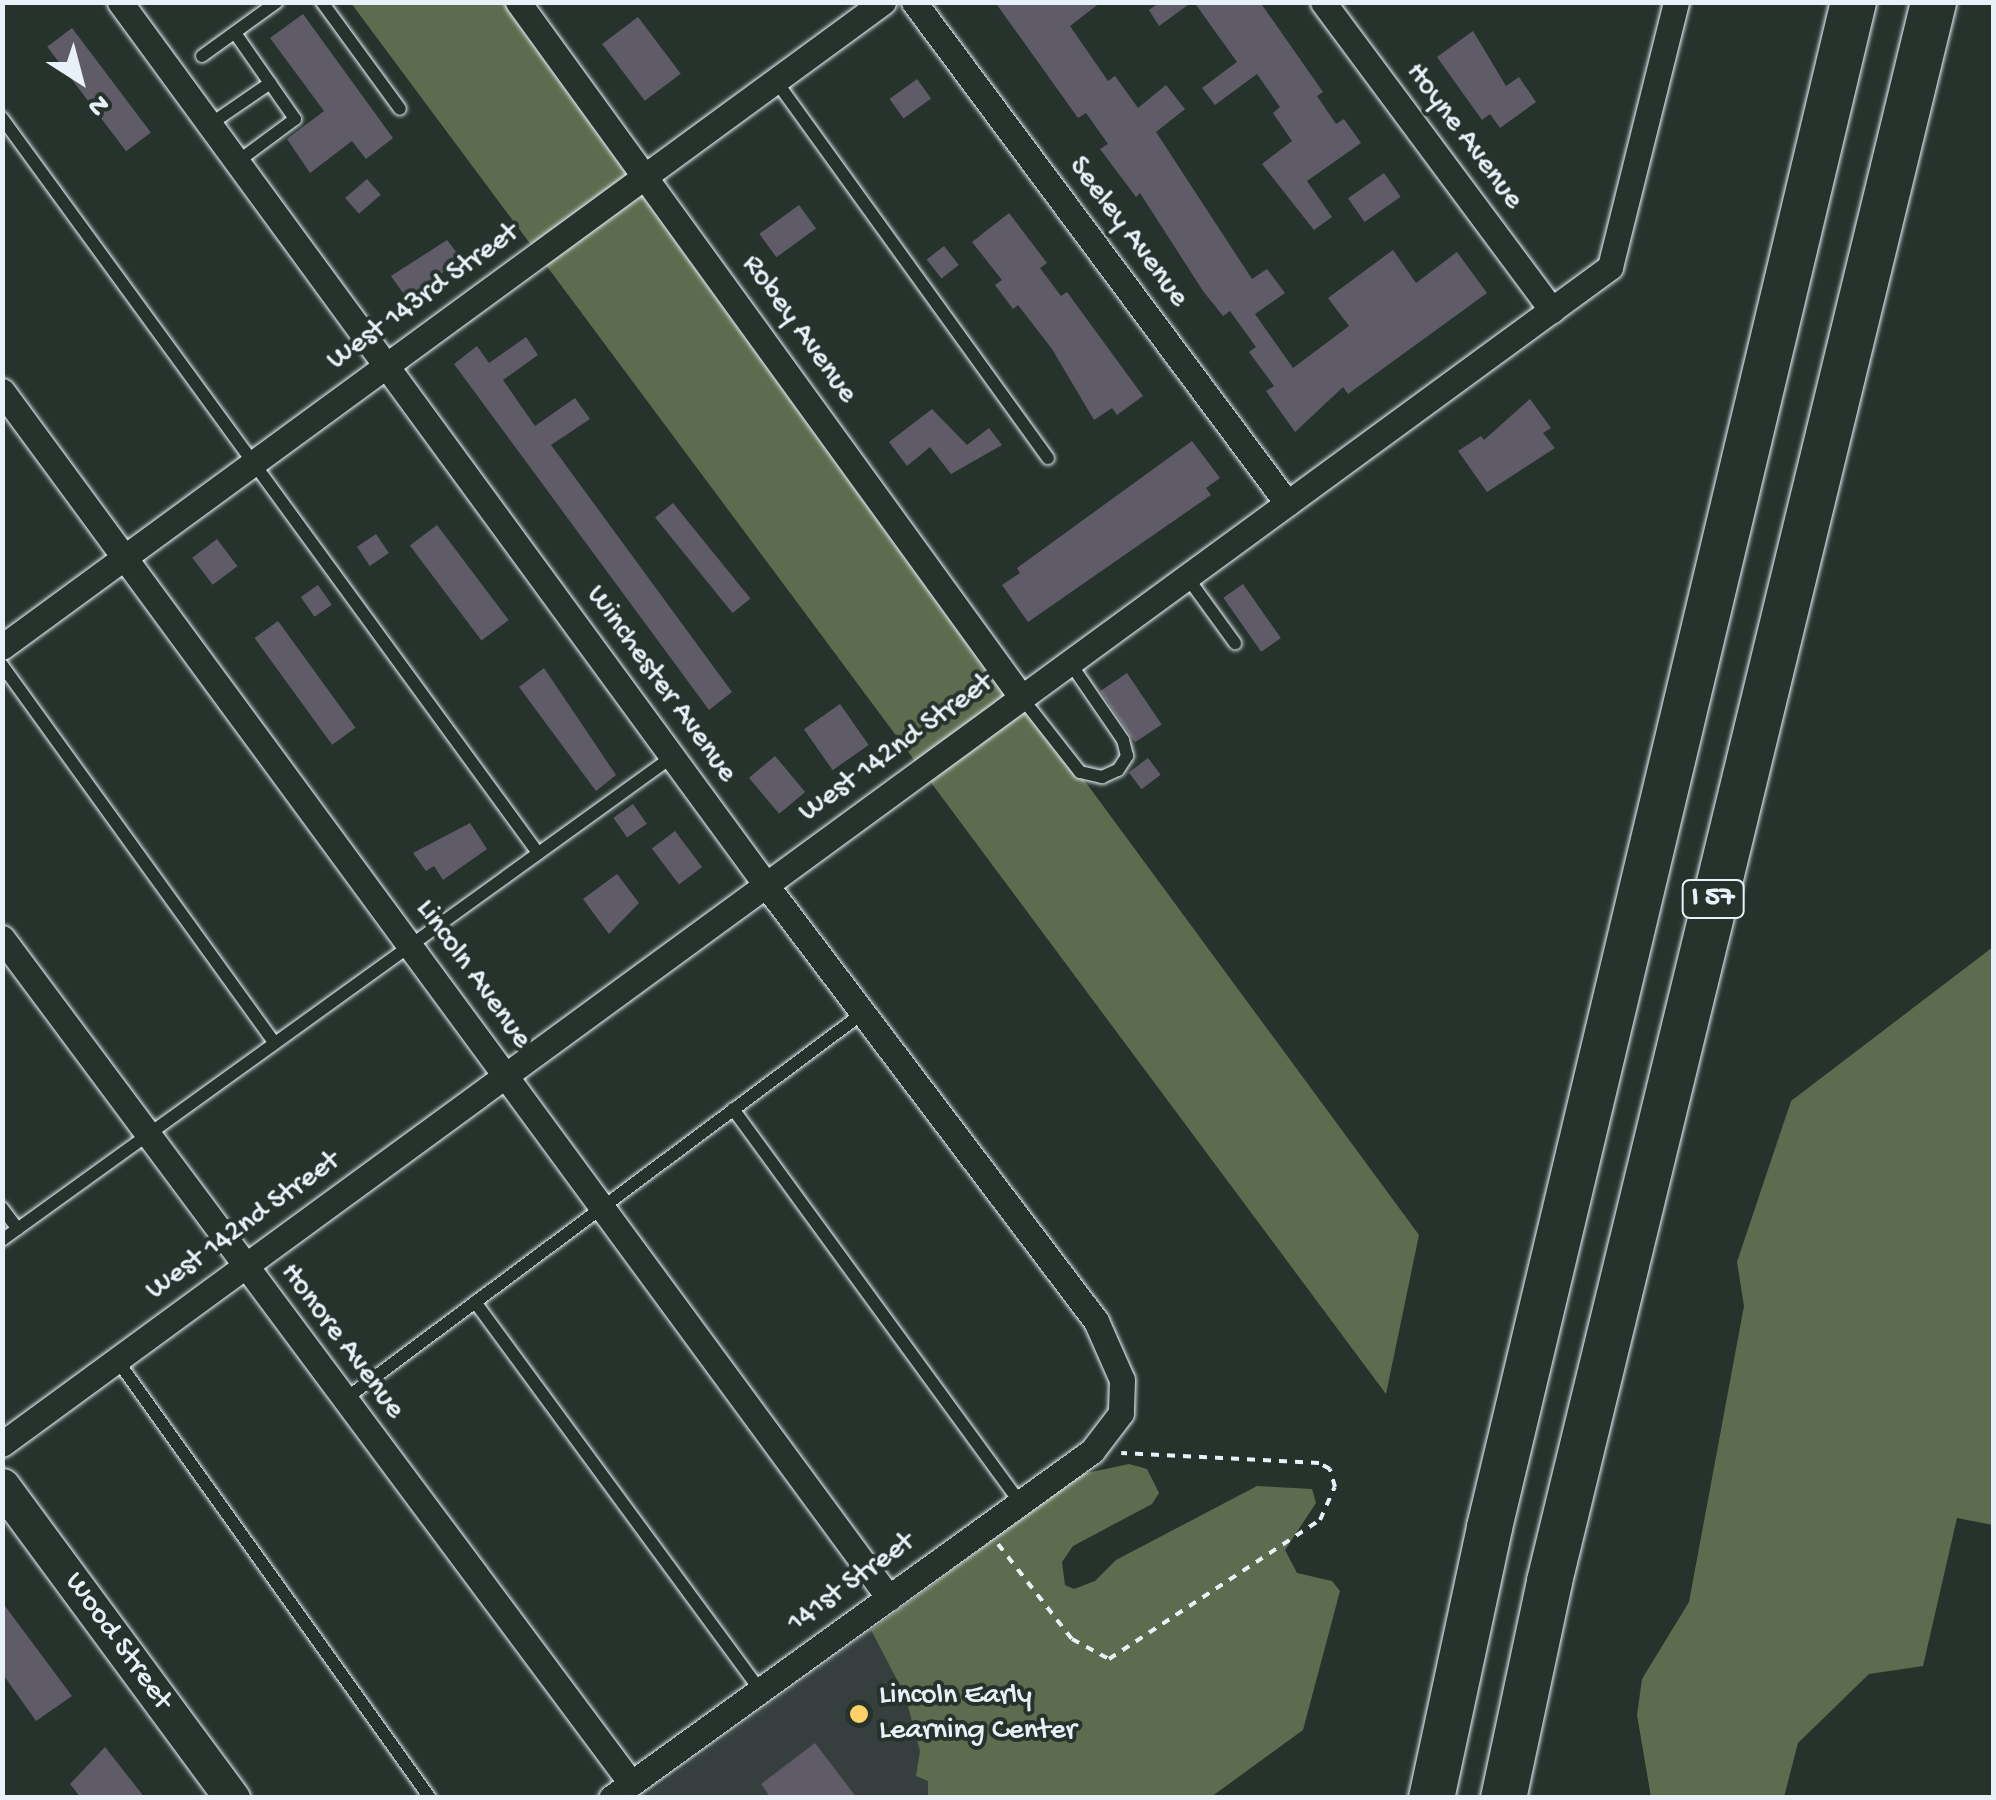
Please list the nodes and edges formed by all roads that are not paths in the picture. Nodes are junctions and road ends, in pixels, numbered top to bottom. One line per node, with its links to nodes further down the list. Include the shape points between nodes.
1 (120, 2): 17 (street, Winchester Avenue)
2 (277, 2): 11 (lane)
3 (322, 2): 15 (lane)
4 (518, 2): 19 (street, Robey Avenue)
5 (884, 2): 13 (street, West 143rd Street)
6 (914, 2): 25 (street, Seeley Avenue)
7 (1323, 2): 20 (street, Hoyne Avenue)
8 (1676, 2): 20 (street, West 142nd Street, via 1610,267)
9 (1852, 2): 60 (highway, I 57)
10 (1933, 2): 61 (highway, I 57, via 1553,1562)
11 (235, 32): 12 (lane); 14 (lane)
12 (202, 56)
13 (776, 81): 19 (street, West 143rd Street); 23 (lane)
14 (270, 84): 17 (lane); 18 (lane, via 295,119)
15 (400, 108)
16 (2, 118): 24 (lane)
17 (209, 125): 18 (street, Winchester Avenue)
18 (236, 162): 21 (street, Winchester Avenue)
19 (647, 174): 21 (street, West 143rd Street); 32 (street, Robey Avenue)
20 (1552, 310): 25 (street, West 142nd Street)
21 (386, 367): 24 (street, West 143rd Street); 33 (street, Winchester Avenue)
22 (2, 391): 26 (street, Lincoln Avenue)
23 (1048, 458)
24 (254, 464): 26 (street, West 143rd Street); 34 (lane)
25 (1288, 503): 27 (street, West 142nd Street)
26 (126, 557): 29 (street, West 143rd Street); 37 (street, Lincoln Avenue)
27 (1187, 577): 28 (lane); 30 (street, West 142nd Street)
28 (1236, 643)
29 (2, 647)
30 (1070, 663): 32 (street, West 142nd Street); 32 (lane, via 1123,740 1127,756 1118,770 1102,776 1080,772)
31 (2, 665): 39 (lane)
32 (1022, 698): 35 (street, West 142nd Street)
33 (672, 757): 34 (lane); 35 (street, Winchester Avenue)
34 (538, 853): 37 (lane)
35 (766, 885): 38 (street, Winchester Avenue); 40 (street, West 142nd Street)
36 (2, 938): 42 (street, Honore Avenue)
37 (410, 946): 39 (lane); 40 (street, Lincoln Avenue)
38 (862, 1012): 41 (lane); 51 (street, Winchester Avenue, via 1096,1322 1122,1380)
39 (275, 1043): 42 (lane)
40 (505, 1076): 43 (street, Lincoln Avenue); 47 (street, West 142nd Street)
41 (733, 1109): 43 (lane); 54 (lane)
42 (148, 1136): 45 (lane); 47 (street, Honore Avenue)
43 (602, 1207): 48 (lane); 55 (street, Lincoln Avenue)
44 (2, 1208): 45 (lane)
45 (18, 1229): 46 (lane)
46 (2, 1240)
47 (244, 1267): 49 (street, West 142nd Street); 50 (street, Honore Avenue)
48 (475, 1302): 50 (lane); 56 (lane)
49 (117, 1360): 52 (street, West 142nd Street); 59 (lane)
50 (344, 1400): 57 (street, Honore Avenue)
51 (1121, 1413): 54 (street, 141st Street, via 1092,1451)
52 (2, 1444)
53 (2, 1486): 58 (main road, Wood Street)
54 (1020, 1503): 55 (street, 141st Street)
55 (888, 1598): 56 (street, 141st Street)
56 (760, 1690): 57 (street, 141st Street)
57 (621, 1790)
58 (232, 1798)
59 (430, 1798)
60 (1431, 1798)
61 (1503, 1798)

